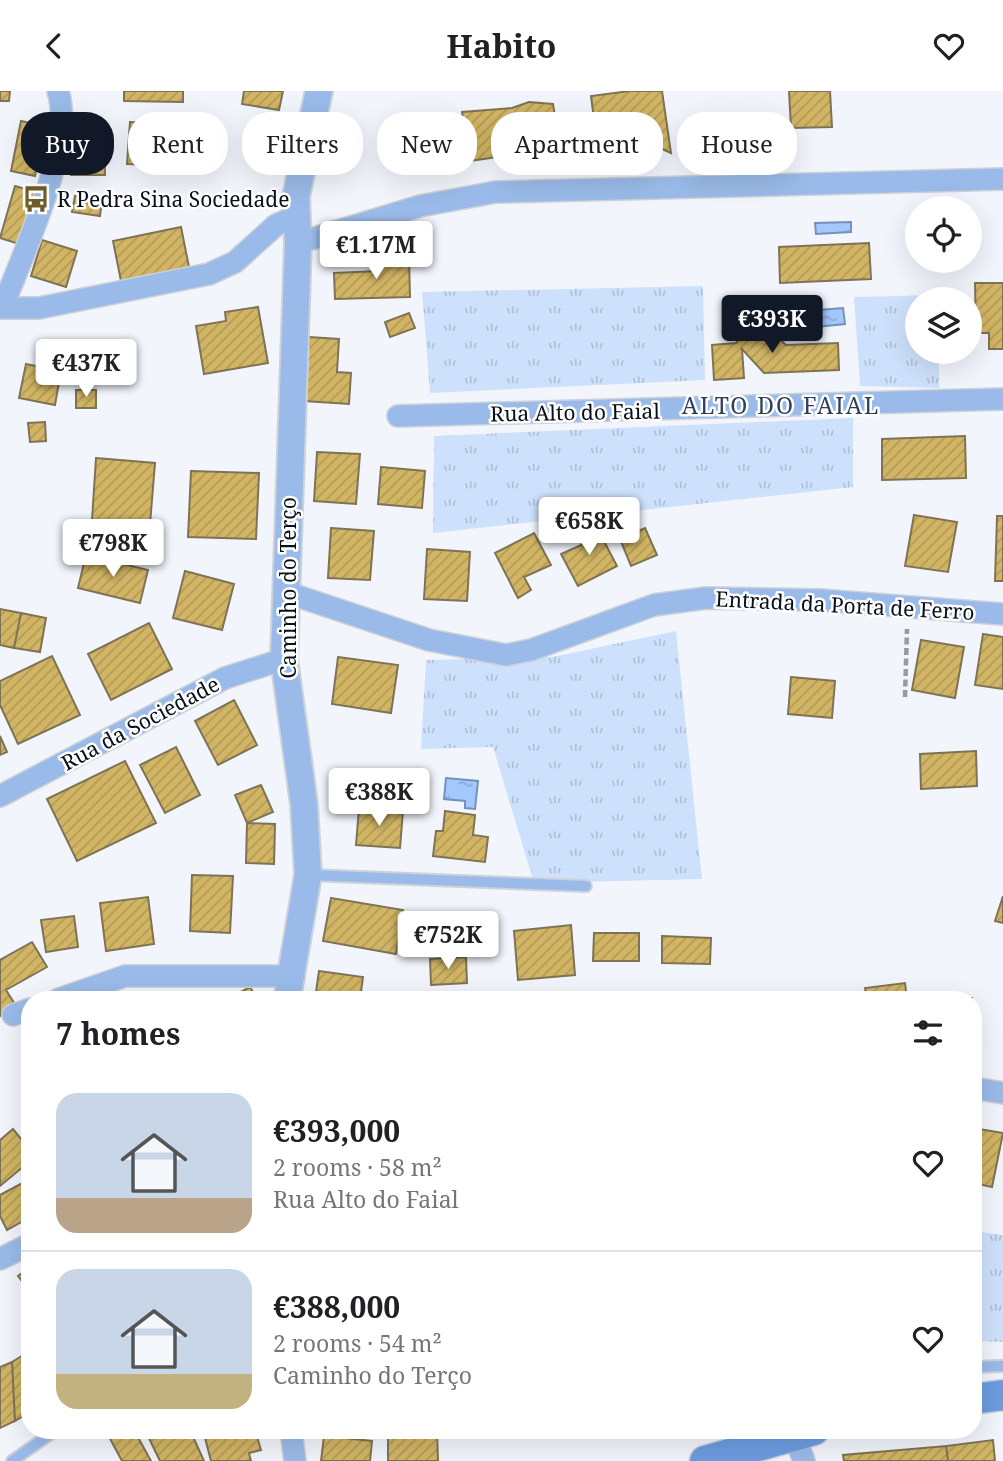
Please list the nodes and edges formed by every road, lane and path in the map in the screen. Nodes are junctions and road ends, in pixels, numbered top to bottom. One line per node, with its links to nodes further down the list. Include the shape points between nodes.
1 (58, 91): 6 (street, via 63,107 50,181)
2 (319, 91): 4 (street, Caminho do Terço, via 299,174)
3 (1003, 179): 5 (street, via 496,192 420,206)
4 (297, 216): 5 (street, Caminho do Terço); 6 (street, via 276,225 235,262 209,274 39,308)
5 (298, 243): 9 (street, Caminho do Terço)
6 (2, 307)
7 (1003, 400): 8 (street, Rua Alto do Faial)
8 (398, 416)
9 (285, 592): 10 (street, Entrada da Porta de Ferro, via 429,640 506,655 653,605 706,598); 12 (street, Caminho do Terço)
10 (907, 607): 11 (street, Entrada da Porta de Ferro); 13 (path)
11 (1003, 614)
12 (284, 659): 14 (street, Rua da Sociedade, via 225,678); 15 (street, Caminho do Terço, via 304,804)
13 (905, 697)
14 (0, 796)
15 (308, 875): 16 (lane); 17 (street, Caminho do Terço)
16 (586, 886)
17 (290, 988): 18 (street, via 125,976)
18 (82, 991)
19 (982, 1090): 20 (street)
20 (1003, 1093)
21 (21, 1248): 22 (street)
22 (0, 1259)
23 (1003, 1366): 24 (lane)
24 (982, 1367)
25 (1003, 1395): 26 (main road)
26 (982, 1398)
27 (43, 1439): 30 (lane)
28 (292, 1439): 31 (street)
29 (804, 1442): 32 (main road)
30 (12, 1461)
31 (295, 1461)
32 (705, 1461)

